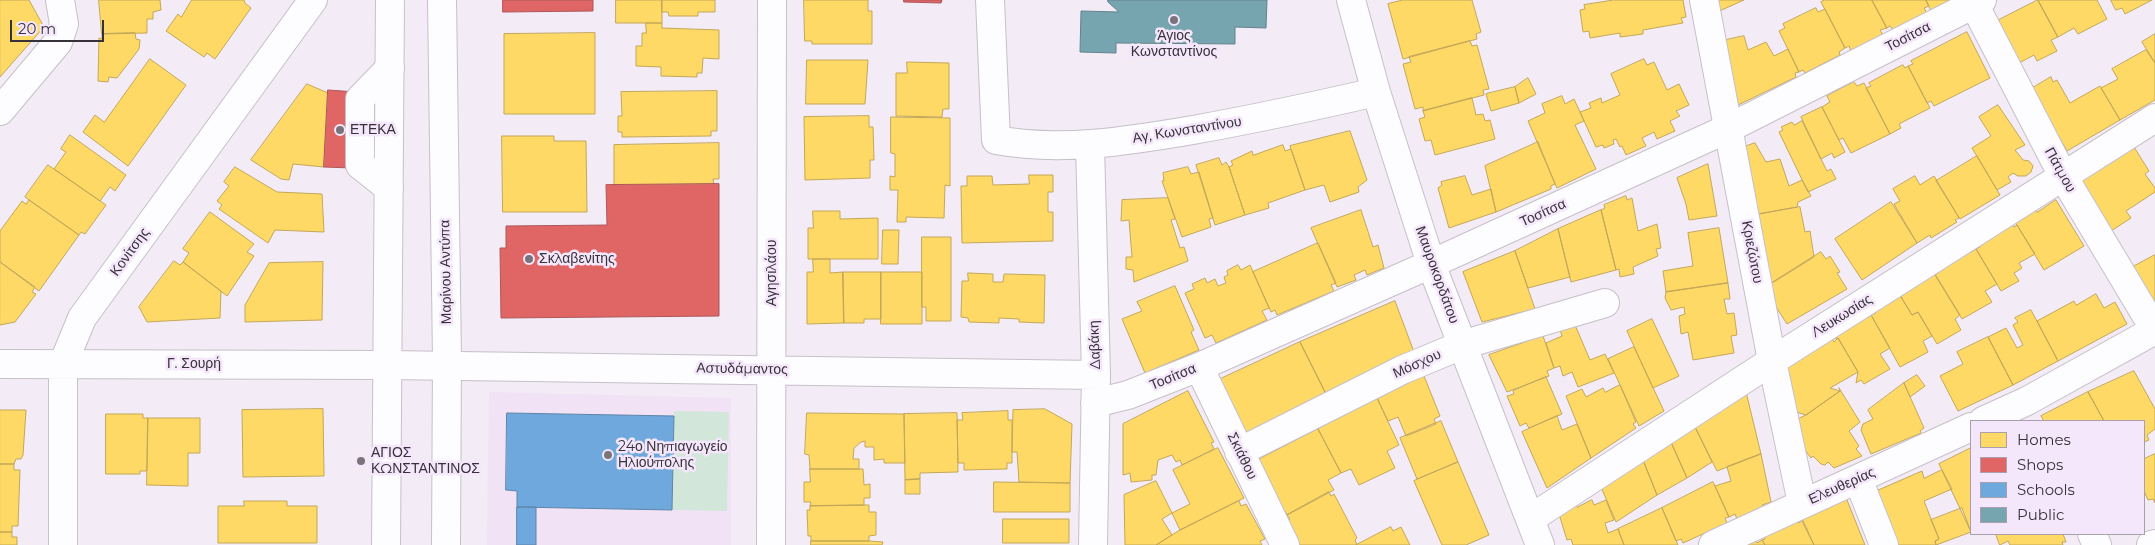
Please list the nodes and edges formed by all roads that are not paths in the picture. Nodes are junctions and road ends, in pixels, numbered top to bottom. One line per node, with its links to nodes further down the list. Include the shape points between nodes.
1 (60, 0): 11 (street, via 64,24 58,42)
2 (313, 0): 22 (street, Κονίτσης, via 82,318)
3 (390, 0): 23 (street)
4 (442, 0): 24 (street, Μαρίνου Αντύπα)
5 (772, 0): 26 (street, Αγησιλάου)
6 (990, 0): 14 (street, Αγ, Κωνσταντίνου, via 996,140)
7 (1350, 0): 10 (street, Μαυροκορδάτου)
8 (1704, 0): 13 (street, Κριεζώτου)
9 (1978, 2): 13 (street, Τοσίτσα); 15 (street, Πάτμου)
10 (1376, 92): 14 (street, Αγ, Κωνσταντίνου, via 1265,117); 16 (street, Μαυροκορδάτου)
11 (0, 111)
12 (2155, 118): 15 (street, Λευκωσίας)
13 (1728, 128): 16 (street, Τοσίτσα); 20 (street, Κριεζώτου)
14 (1090, 145): 27 (street, Δαβάκη)
15 (2063, 176): 18 (street, Πάτμου); 20 (street, Λευκωσίας)
16 (1431, 264): 19 (street, Μαυροκορδάτου); 25 (street, Τοσίτσα)
17 (1605, 303): 19 (street, Μόσχου)
18 (2155, 330): 29 (street)
19 (1462, 345): 32 (street, Μόσχου, via 1402,370); 35 (street, Μαυροκορδάτου)
20 (1772, 360): 34 (street, Κριεζώτου); 35 (street, Λευκωσίας)
21 (0, 364): 22 (street, Γ. Σουρή)
22 (63, 364): 23 (street, Γ. Σουρή); 37 (street, Κονίτσης)
23 (388, 365): 24 (street, Αστυδάμαντος); 38 (street)
24 (447, 365): 26 (street, Αστυδάμαντος); 39 (street, Μαρίνου Αντύπα)
25 (1199, 367): 28 (street, Τοσίτσα, via 1128,395); 32 (street, Σκιάθου)
26 (772, 370): 27 (street, Αστυδάμαντος); 40 (street, Αγησιλάου)
27 (1096, 375): 28 (street, Δαβάκη)
28 (1095, 404): 41 (street, Δαβάκη)
29 (2032, 411): 30 (street)
30 (1988, 420)
31 (1970, 427): 33 (street, Ελευθερίας)
32 (1239, 452): 42 (street, Σκιάθου)
33 (1858, 479): 34 (street, Ελευθερίας); 45 (street)
34 (1802, 503): 44 (street, Ελευθερίας)
35 (1530, 519): 43 (street, Μαυροκορδάτου)
36 (2155, 544): 46 (street)
37 (63, 545)
38 (386, 545)
39 (446, 545)
40 (771, 545)
41 (1093, 545)
42 (1285, 545)
43 (1540, 545)
44 (1713, 545)
45 (1884, 545)
46 (2151, 545)

